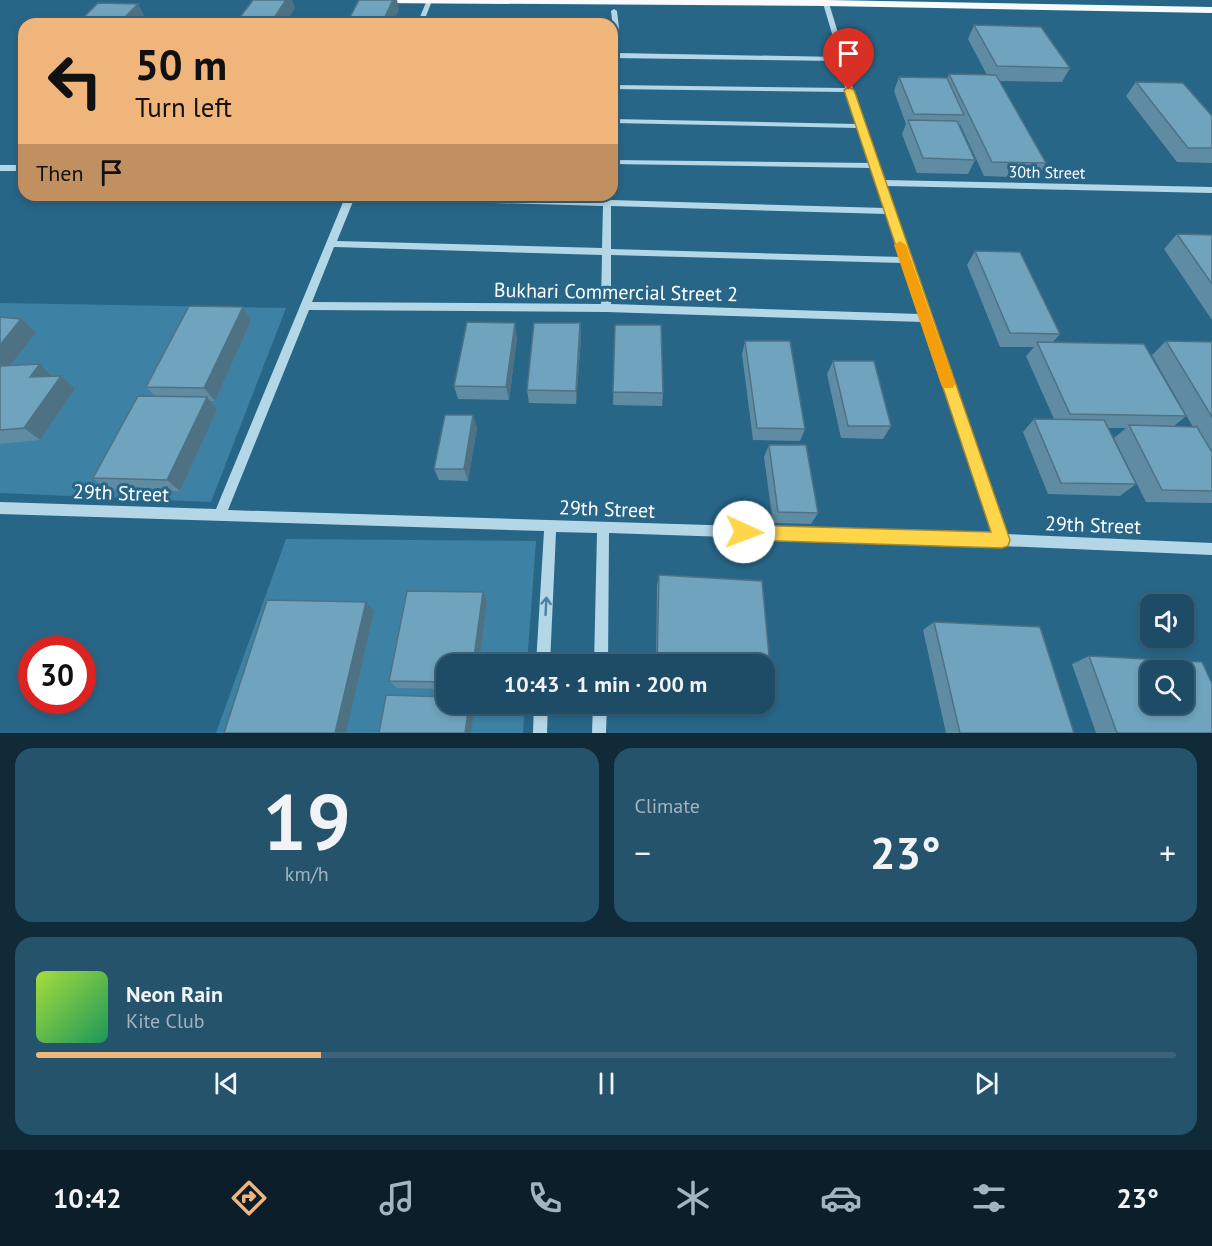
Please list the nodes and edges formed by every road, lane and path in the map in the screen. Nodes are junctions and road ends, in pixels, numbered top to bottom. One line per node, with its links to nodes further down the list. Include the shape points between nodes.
1 (377, 0): 3 (main road)
2 (1093, 0): 7 (main road)
3 (429, 1): 4 (main road); 10 (street)
4 (602, 1): 5 (main road); 9 (street)
5 (625, 1): 6 (main road); 9 (street)
6 (826, 2): 8 (main road); 13 (street)
7 (1212, 2)
8 (1212, 9)
9 (614, 11): 11 (street)
10 (422, 18)
11 (614, 18)
12 (618, 56): 13 (street)
13 (843, 59): 15 (street)
14 (618, 87): 15 (street)
15 (849, 90): 17 (street)
16 (618, 121): 17 (street)
17 (861, 126): 19 (street)
18 (618, 162): 19 (street)
19 (874, 166): 22 (street)
20 (0, 168): 21 (street)
21 (18, 168)
22 (880, 183): 23 (street, 30th Street); 27 (street)
23 (1212, 190)
24 (618, 199): 27 (street)
25 (348, 201): 28 (street)
26 (607, 201): 29 (street)
27 (888, 211): 30 (street)
28 (330, 244): 29 (street); 31 (street)
29 (608, 250): 30 (street); 32 (street)
30 (905, 260): 33 (street)
31 (305, 306): 32 (street, Bukhari Commercial Street 2); 35 (street)
32 (606, 309): 33 (street, Bukhari Commercial Street 2)
33 (925, 318): 38 (street)
34 (0, 508): 35 (street, 29th Street)
35 (220, 515): 36 (street, 29th Street)
36 (550, 526): 37 (street, 29th Street); 40 (street, one-way to 36)
37 (603, 528): 38 (street, 29th Street); 41 (street)
38 (1002, 540): 39 (street, 29th Street)
39 (1212, 549)
40 (544, 654)
41 (601, 654)
42 (541, 714): 44 (street)
43 (600, 714): 45 (street)
44 (540, 733)
45 (599, 733)

